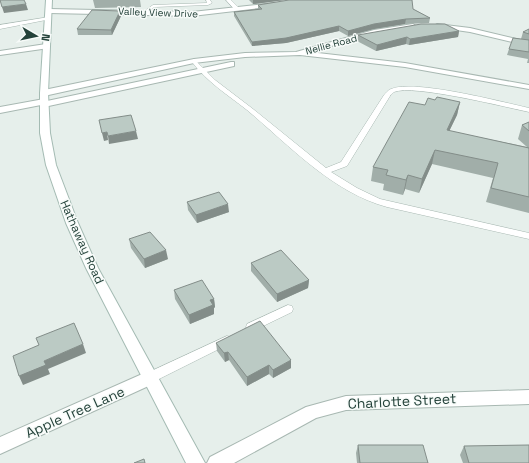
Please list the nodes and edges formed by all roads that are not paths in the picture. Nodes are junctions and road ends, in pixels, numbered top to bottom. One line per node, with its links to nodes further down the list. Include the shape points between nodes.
1 (49, 0): 8 (street, Hathaway Road)
2 (208, 0): 4 (lane, via 208,4)
3 (228, 0): 6 (lane)
4 (182, 2): 7 (lane, via 153,6)
5 (283, 4): 6 (street, Valley View Drive)
6 (237, 9): 7 (street, Valley View Drive, via 192,14)
7 (145, 12): 8 (street, Valley View Drive)
8 (49, 14): 11 (lane); 13 (street, Hathaway Road)
9 (421, 26): 16 (street, Nellie Road, via 386,30)
10 (429, 26): 12 (street, via 470,30)
11 (0, 27)
12 (529, 44)
13 (46, 46): 14 (street); 20 (street, Hathaway Road)
14 (0, 53)
15 (275, 54): 16 (street, Nellie Road); 17 (street, Nellie Road); 18 (street, Nellie Road)
16 (296, 54): 19 (street, via 399,64)
17 (194, 60): 18 (lane); 20 (street, Nellie Road)
18 (200, 70): 20 (street, Nellie Road); 23 (lane)
19 (529, 87)
20 (44, 100): 21 (street); 26 (street, Hathaway Road, via 47,148 64,203 98,280)
21 (0, 110)
22 (529, 110): 23 (lane, via 431,91 393,90 387,95 344,164)
23 (326, 171): 24 (lane, via 372,199)
24 (529, 236)
25 (288, 309): 26 (lane)
26 (149, 378): 28 (street, Apple Tree Lane); 29 (street, Hathaway Road)
27 (529, 396): 30 (street, Charlotte Street, via 346,403 312,412)
28 (0, 446)
29 (196, 463)
30 (216, 463)

